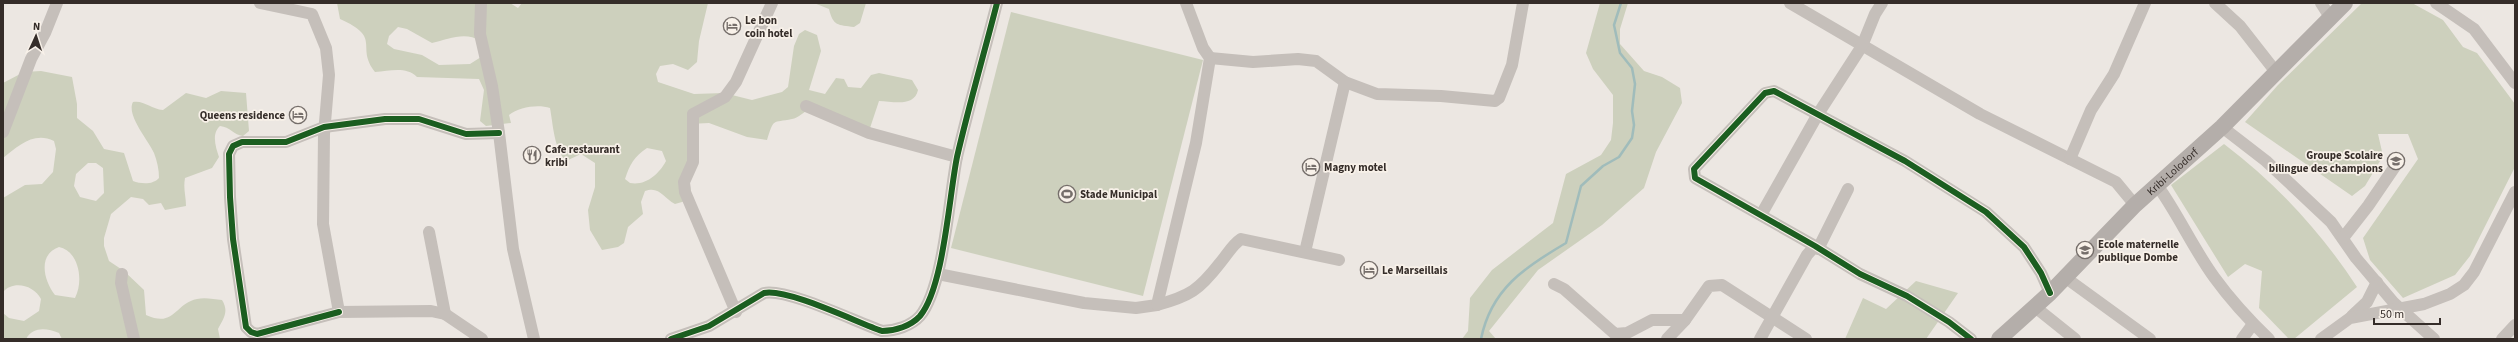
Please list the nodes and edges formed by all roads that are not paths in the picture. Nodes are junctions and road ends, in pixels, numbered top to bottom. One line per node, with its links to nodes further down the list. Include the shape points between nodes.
1 (57, 3): 25 (street, via 31,59)
2 (260, 3): 23 (street, via 310,13 314,17 326,48 329,75)
3 (481, 3): 26 (street, via 480,34)
4 (772, 3): 50 (street, via 736,82 725,97 693,114 693,162 684,182 685,192)
5 (997, 3): 27 (street)
6 (1186, 3): 17 (street, via 1203,48)
7 (1523, 3): 19 (street, via 1512,65 1499,98 1495,101 1377,94)
8 (1790, 3): 16 (street)
9 (1882, 3): 16 (street)
10 (2145, 3): 28 (street, via 2114,74 2091,110)
11 (2215, 3): 18 (street, via 2240,26)
12 (2322, 3): 15 (street)
13 (2345, 3): 15 (main road, Kribi-Lolodorf)
14 (2436, 3): 20 (street, via 2474,29)
15 (2330, 17): 18 (main road, Kribi-Lolodorf)
16 (1862, 46): 22 (street); 28 (street, via 1980,114)
17 (1210, 58): 19 (street, via 1253,62 1298,59 1316,61); 46 (street, via 1196,143)
18 (2276, 72): 24 (main road, Kribi-Lolodorf)
19 (1345, 82): 38 (street)
20 (2515, 83)
21 (806, 106): 27 (street, via 869,133)
22 (1818, 114): 34 (street); 34 (street, via 1769,90 1694,169 1695,178); 45 (street, via 1905,161 1986,212 2024,247 2041,273)
23 (324, 127): 26 (street, via 385,119 418,119 454,132); 49 (street, via 323,224); 49 (street, via 286,142 242,142 233,146 229,154 231,204 246,327 258,334)
24 (2222, 127): 30 (main road, Kribi-Lolodorf); 36 (street, via 2266,161 2331,222)
25 (3, 132)
26 (500, 133): 60 (street, via 513,249)
27 (957, 157): 41 (street)
28 (2070, 159): 33 (street, via 2116,182)
29 (2398, 162): 36 (street)
30 (2157, 185): 33 (main road, Kribi-Lolodorf); 55 (street, via 2214,276)
31 (1848, 189): 37 (street)
32 (2515, 192): 48 (street, via 2474,272 2464,285 2450,294)
33 (2136, 205): 42 (main road, Kribi-Lolodorf)
34 (1761, 215): 37 (street)
35 (429, 232): 51 (street)
36 (2343, 238): 43 (street)
37 (1817, 248): 53 (street, via 1807,255); 65 (street, via 1860,274 1907,296)
38 (1304, 252): 39 (street); 46 (street, via 1241,239 1207,280 1194,291 1185,297)
39 (1339, 260)
40 (122, 274): 58 (street, via 121,284)
41 (938, 274): 46 (street, via 1084,303 1136,308); 57 (street, via 931,298 920,316)
42 (2066, 278): 45 (main road, Kribi-Lolodorf); 68 (street)
43 (2377, 282): 48 (street); 52 (street, via 2367,302)
44 (1554, 284): 54 (street, via 1564,289 1615,334 1627,333 1652,320)
45 (2050, 293): 47 (main road, Kribi-Lolodorf)
46 (1157, 305)
47 (2035, 307): 66 (main road, Kribi-Lolodorf); 67 (street)
48 (2400, 310): 52 (street); 72 (street)
49 (339, 312): 51 (street, via 431,311)
50 (736, 312): 57 (street, via 764,293 772,291 799,298); 61 (street, via 709,326)
51 (445, 314): 59 (street)
52 (2350, 318): 71 (street)
53 (1773, 319): 54 (street, via 1722,285 1715,284 1709,286); 63 (street); 64 (street)
54 (1685, 320): 62 (street)
55 (2253, 324): 69 (street); 70 (street)
56 (2515, 325): 73 (street)
57 (893, 335)
58 (134, 339)
59 (482, 339)
60 (534, 339)
61 (671, 339)
62 (1667, 339)
63 (1760, 339)
64 (1806, 339)
65 (1971, 339)
66 (1999, 339)
67 (2075, 339)
68 (2150, 339)
69 (2242, 339)
70 (2269, 339)
71 (2321, 339)
72 (2434, 339)
73 (2502, 339)

